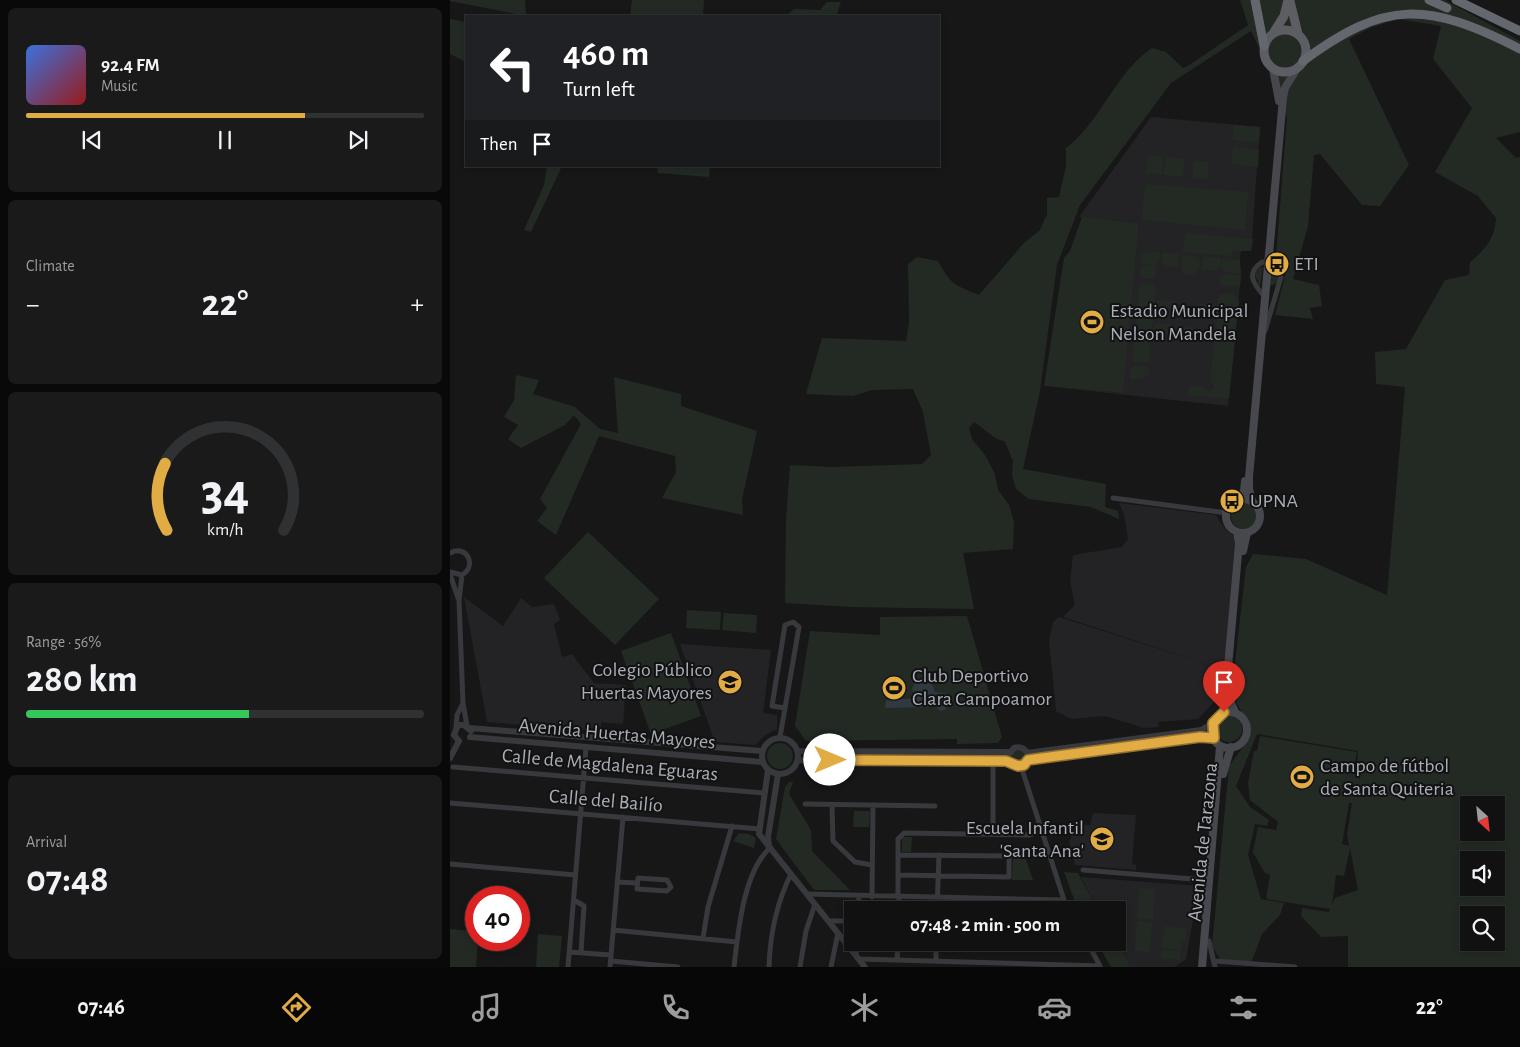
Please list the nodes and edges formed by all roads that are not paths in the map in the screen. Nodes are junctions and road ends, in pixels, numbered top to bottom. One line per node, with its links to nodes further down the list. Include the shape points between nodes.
1 (1255, 0): 13 (highway)
2 (1289, 0): 10 (highway); 11 (highway)
3 (1429, 0): 12 (highway)
4 (1456, 0): 7 (highway)
5 (1468, 0): 7 (highway)
6 (1400, 5): 14 (highway, via 1440,11)
7 (1492, 17): 9 (highway)
8 (1353, 18): 15 (highway)
9 (1520, 31)
10 (1274, 32): 11 (highway, via 1288,30); 13 (highway)
11 (1298, 34): 15 (highway, via 1305,46)
12 (1520, 45)
13 (1264, 46): 16 (highway, via 1266,61)
14 (1520, 49)
15 (1301, 64): 16 (highway, via 1285,72); 17 (main road, via 1282,98)
16 (1274, 69): 17 (main road, via 1279,97)
17 (1267, 263): 18 (main road); 18 (street, via 1257,265 1252,275 1255,286); 19 (main road); 19 (street, via 1277,268 1281,277)
18 (1263, 295): 21 (main road, via 1244,491)
19 (1262, 341): 22 (main road, via 1248,489)
20 (1113, 498): 23 (street)
21 (1239, 499): 22 (main road); 23 (main road)
22 (1252, 501): 25 (main road, via 1260,510 1260,521)
23 (1227, 513): 24 (main road, via 1228,524)
24 (1237, 532): 25 (main road); 32 (main road, via 1239,543)
25 (1247, 533): 33 (main road, via 1242,552 1230,694)
26 (450, 554): 28 (street, via 464,552 470,558 470,568)
27 (450, 573): 28 (street); 29 (street)
28 (462, 575): 29 (street)
29 (459, 601): 30 (street)
30 (463, 703): 35 (street); 36 (street, via 457,714)
31 (785, 708): 31 (street, via 799,627 792,622 785,625 772,706); 38 (street)
32 (1224, 712): 33 (main road); 34 (main road)
33 (1235, 712): 42 (main road, via 1245,721 1246,734 1238,745)
34 (1213, 723): 39 (main road); 47 (street, via 1201,730)
35 (468, 727): 36 (street, via 461,724); 37 (street); 44 (street, Avenida Huertas Mayores)
36 (456, 728): 40 (street, via 454,735)
37 (470, 737): 40 (street); 43 (street, Avenida Huertas Mayores)
38 (780, 738): 44 (street, via 769,741); 45 (street, via 791,742)
39 (1214, 738): 41 (main road); 47 (street)
40 (458, 741): 48 (street)
41 (1220, 746): 42 (main road); 81 (main road, Avenida de Tarazona)
42 (1231, 747): 99 (main road, Avenida de Tarazona, via 1223,774)
43 (586, 748): 51 (street, Avenida Huertas Mayores); 57 (street)
44 (762, 751): 51 (street)
45 (798, 751): 46 (street); 49 (street)
46 (1010, 752): 47 (street, via 1020,747); 52 (street)
47 (1028, 756): 53 (street)
48 (450, 758)
49 (798, 760): 50 (street); 56 (street, via 788,772)
50 (993, 760): 52 (street); 69 (street)
51 (762, 762): 55 (street)
52 (1010, 762): 53 (street)
53 (1021, 766): 68 (street)
54 (452, 767): 57 (street, Calle de Magdalena Eguaras)
55 (768, 770): 56 (street); 58 (street)
56 (778, 774): 70 (street, via 768,837)
57 (583, 778): 58 (street, Calle de Magdalena Eguaras); 64 (street)
58 (765, 793): 67 (street)
59 (450, 803): 64 (street, Calle del Bailío)
60 (805, 804): 61 (street)
61 (832, 805): 62 (street); 74 (street, via 833,841 855,862)
62 (873, 806): 63 (street); 74 (street)
63 (935, 806)
64 (581, 813): 65 (street, Calle del Bailío); 77 (street)
65 (623, 817): 66 (street, Calle del Bailío); 80 (street)
66 (732, 826): 67 (street, Calle del Bailío); 98 (street, via 708,907)
67 (760, 828): 70 (street, via 759,834)
68 (1042, 831): 69 (street, via 1030,835); 89 (street)
69 (993, 834): 71 (street, via 904,833 900,836)
70 (770, 848): 76 (street); 100 (street, via 754,869)
71 (898, 855): 72 (street); 78 (street)
72 (939, 855): 79 (street); 79 (street, via 1009,856 1009,877)
73 (450, 864): 77 (street)
74 (872, 864): 85 (street)
75 (1083, 870): 81 (street, Avenida de Tarazona)
76 (791, 874): 83 (street); 119 (street, via 783,891 769,951)
77 (576, 875): 88 (street)
78 (898, 875): 79 (street); 86 (street)
79 (938, 876): 87 (street)
80 (617, 882): 82 (street); 96 (street)
81 (1210, 882): 123 (main road, Avenida de Tarazona)
82 (637, 883): 82 (street, via 637,889 667,891 671,886 668,880 638,878)
83 (807, 894): 84 (street); 93 (street)
84 (859, 896): 85 (street); 90 (street)
85 (872, 897): 86 (street)
86 (899, 897): 87 (street); 91 (street)
87 (938, 898): 89 (street); 92 (street)
88 (574, 900): 105 (street); 106 (street, via 584,906)
89 (1064, 900)
90 (859, 901)
91 (899, 901)
92 (938, 901)
93 (815, 904): 94 (street); 120 (street, via 806,931)
94 (828, 921): 95 (street); 97 (street)
95 (844, 921)
96 (613, 930): 98 (street); 109 (street)
97 (838, 933): 107 (street); 121 (street)
98 (703, 938): 100 (street)
99 (1209, 941): 111 (street, Avenida de Tarazona); 124 (main road, Avenida de Tarazona)
100 (737, 942): 118 (street)
101 (858, 951): 107 (street)
102 (898, 951): 108 (street)
103 (936, 951): 110 (street)
104 (1092, 951): 115 (street)
105 (569, 952): 106 (street); 116 (street)
106 (580, 952): 109 (street)
107 (858, 957): 108 (street); 122 (street)
108 (897, 960): 110 (street)
109 (611, 961): 117 (street)
110 (936, 961): 112 (street)
111 (1215, 964): 125 (street, Avenida de Tarazona)
112 (978, 965): 113 (street)
113 (1022, 966): 114 (street)
114 (1065, 966): 115 (street)
115 (1100, 966)
116 (568, 967)
117 (678, 967)
118 (734, 967)
119 (769, 967)
120 (800, 967)
121 (831, 967)
122 (865, 967)
123 (1202, 967)
124 (1207, 967)
125 (1295, 967)

